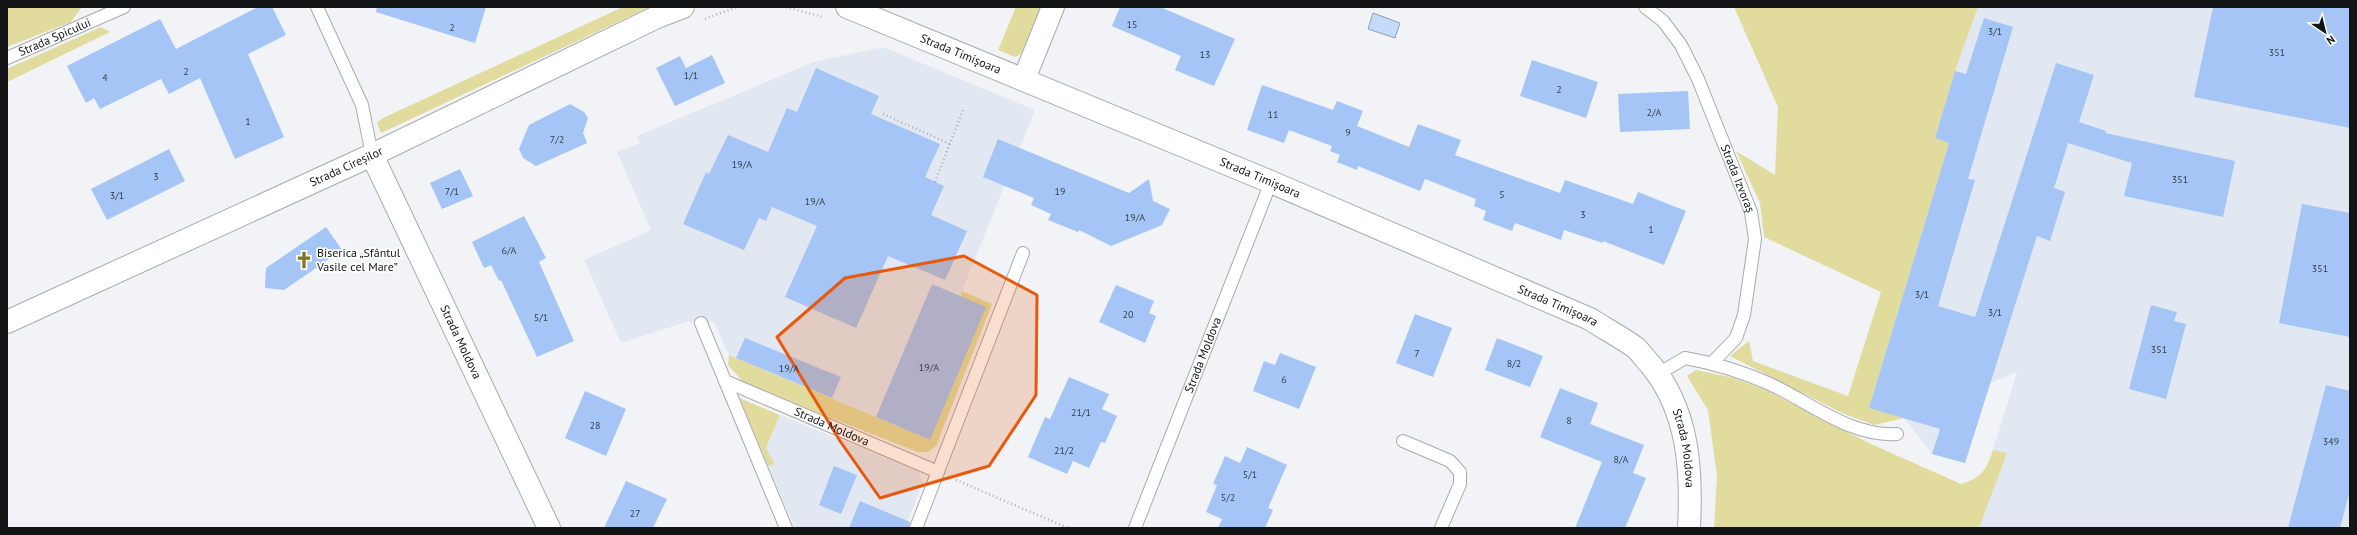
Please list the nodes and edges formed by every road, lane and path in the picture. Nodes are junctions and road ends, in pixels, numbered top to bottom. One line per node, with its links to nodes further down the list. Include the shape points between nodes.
1 (124, 7): 8 (lane, Strada Spicului)
2 (317, 7): 13 (lane, via 362,105)
3 (683, 7): 13 (street, Strada Cireșilor, via 657,17)
4 (786, 7): 7 (path)
5 (1053, 7): 9 (street)
6 (1645, 7): 19 (lane, Strada Izvoraș, via 1663,21 1681,45 1698,79 1751,212 1755,239 1744,315 1736,338)
7 (838, 13): 9 (street, Strada Timișoara)
8 (7, 58)
9 (1024, 79): 15 (street, Strada Timișoara)
10 (963, 110): 12 (path)
11 (883, 114): 12 (path)
12 (950, 144): 14 (path)
13 (372, 155): 17 (street, Strada Cireșilor); 25 (street, Strada Moldova)
14 (934, 182)
15 (1272, 182): 20 (street, Strada Timișoara, via 1590,319 1636,349); 29 (lane, Strada Moldova)
16 (1023, 253): 24 (lane)
17 (7, 322)
18 (701, 323): 21 (lane)
19 (1712, 363): 20 (lane, via 1685,358); 22 (lane, via 1769,384 1862,432)
20 (1658, 374): 31 (street, Strada Moldova, via 1675,402 1687,446 1691,487)
21 (725, 381): 24 (lane, Strada Moldova); 26 (lane)
22 (1897, 434)
23 (1403, 441): 30 (lane, via 1450,461 1460,472 1460,484)
24 (938, 472): 27 (lane); 28 (path)
25 (549, 528)
26 (786, 528)
27 (916, 528)
28 (1068, 528)
29 (1136, 528)
30 (1441, 528)
31 (1688, 528)

